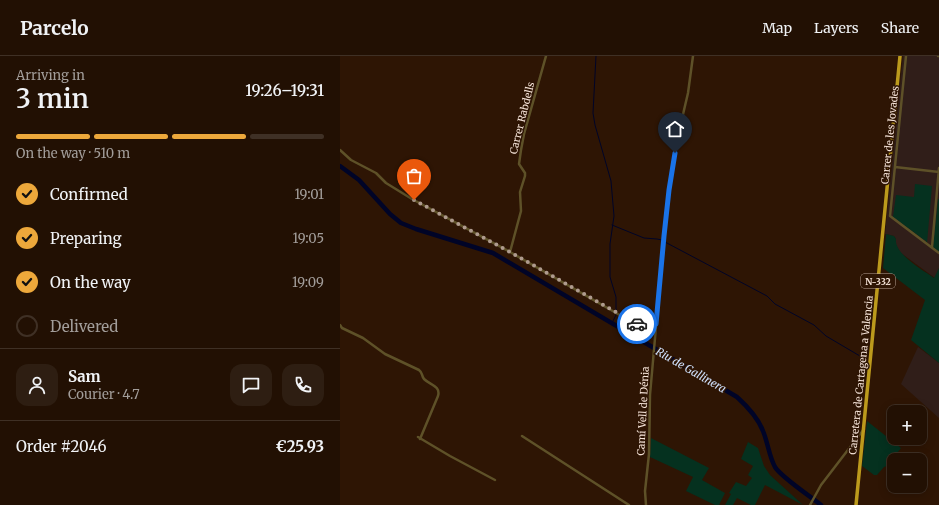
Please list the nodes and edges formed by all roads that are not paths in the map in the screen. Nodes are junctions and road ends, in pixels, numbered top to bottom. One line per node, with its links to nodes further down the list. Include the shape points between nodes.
1 (546, 56): 10 (street, Carrer Rabdells, via 521,150 519,164 525,176 520,192 521,211)
2 (693, 56): 12 (street, Camí Vell de Dénia, via 671,178)
3 (900, 56): 16 (highway, Carretera de Cartagena a Valencia / N-332)
4 (906, 56): 6 (street, Carrer de les Jovades)
5 (340, 150): 10 (street, via 406,196)
6 (895, 167): 8 (street); 9 (street, Carrer de les Jovades, via 890,216)
7 (939, 168): 8 (street)
8 (939, 172): 9 (street)
9 (932, 247): 11 (street)
10 (510, 252): 13 (street, via 644,328)
11 (939, 253)
12 (657, 313): 13 (street); 14 (street, Camí Vell de Dénia)
13 (652, 324): 14 (street)
14 (656, 324): 20 (street, Camí Vell de Dénia, via 649,414)
15 (340, 325): 18 (street, via 385,354 419,370 423,378 438,388 438,396 419,438)
16 (864, 429): 21 (street); 22 (highway, Carretera de Cartagena a Valencia / N-332)
17 (522, 436): 19 (street)
18 (495, 480)
19 (630, 505)
20 (646, 505)
21 (810, 505)
22 (856, 505)

